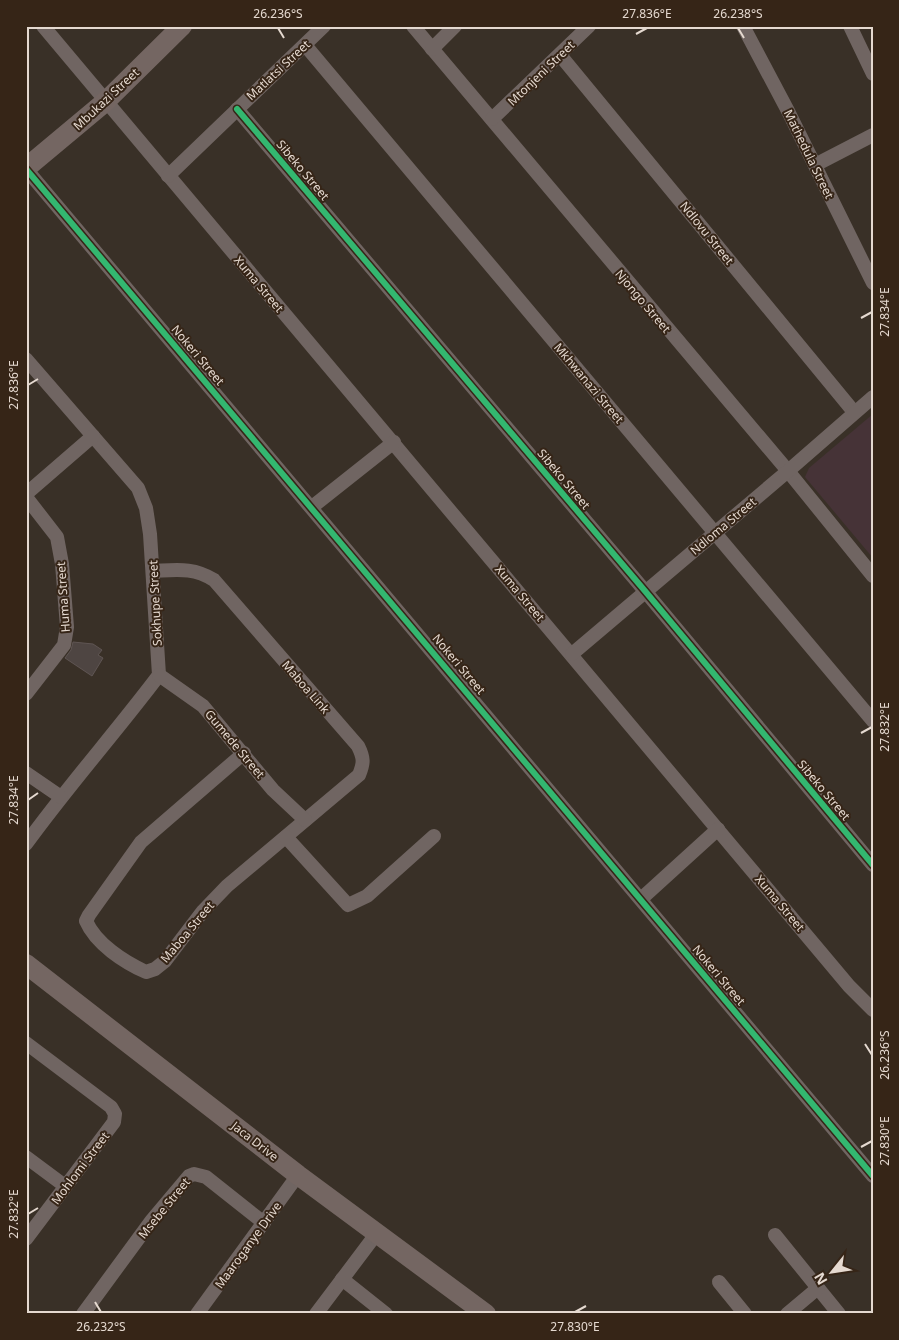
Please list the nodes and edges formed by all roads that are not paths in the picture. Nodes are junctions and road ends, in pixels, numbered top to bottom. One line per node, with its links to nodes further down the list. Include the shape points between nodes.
1 (43, 26): 13 (street, Xuma Street)
2 (182, 26): 13 (street, Mbukazi Street)
3 (324, 26): 9 (street, Matlatsi Street)
4 (412, 26): 10 (street, Njongo Street)
5 (456, 26): 10 (street)
6 (589, 26): 11 (street, Mtonjeni Street)
7 (743, 26): 17 (street, Mathedula Street)
8 (850, 26): 12 (street)
9 (305, 46): 14 (street, Matlatsi Street); 29 (street, Mkhwanazi Street)
10 (432, 49): 15 (street, Njongo Street)
11 (560, 55): 15 (street, Mtonjeni Street); 23 (street, Ndlovu Street)
12 (873, 74)
13 (104, 102): 18 (street, Mbukazi Street); 19 (street, Xuma Street)
14 (237, 109): 19 (street, Matlatsi Street); 32 (street, Sibeko Street)
15 (492, 119): 26 (street, Njongo Street)
16 (873, 135): 17 (street)
17 (815, 165): 20 (street, Mathedula Street)
18 (26, 169): 28 (street, Nokeri Street)
19 (168, 176): 25 (street, Xuma Street)
20 (873, 283)
21 (29, 368): 24 (street, Sokhupe Street)
22 (873, 397): 23 (street, Ndloma Street)
23 (854, 412): 26 (street, Ndloma Street)
24 (93, 436): 27 (street); 30 (street, Sokhupe Street, via 138,488 146,508)
25 (394, 442): 28 (street); 33 (street, Xuma Street)
26 (788, 471): 29 (street, Ndloma Street); 31 (street, Njongo Street)
27 (26, 496): 35 (street, Huma Street, via 56,537 62,564 67,628 64,645)
28 (312, 507): 46 (street, Nokeri Street)
29 (714, 533): 32 (street, Ndloma Street); 36 (street, Mkhwanazi Street)
30 (153, 571): 34 (street, Sokhupe Street); 40 (street, Maboa Link, via 201,572 214,580 358,746 363,757 359,775)
31 (873, 576)
32 (645, 591): 33 (street, Ndloma Street); 45 (street, Sibeko Street)
33 (572, 654): 41 (street, Xuma Street)
34 (159, 675): 37 (street, Gumede Street, via 203,706); 39 (street, via 110,740)
35 (26, 694)
36 (873, 721)
37 (244, 753): 40 (street, Gumede Street, via 273,790); 43 (street, Maboa Street, via 141,842 86,921 110,950 136,968 146,972 155,970 227,886)
38 (26, 773): 39 (street)
39 (61, 797): 44 (street)
40 (305, 820): 43 (street, Maboa Link)
41 (718, 829): 46 (street); 48 (street, Xuma Street, via 849,986)
42 (434, 836): 43 (street, via 367,896 348,905)
43 (286, 837)
44 (26, 844)
45 (873, 865)
46 (641, 898): 52 (street, Nokeri Street)
47 (26, 964): 51 (street, Jaca Drive)
48 (873, 1010)
49 (26, 1043): 53 (street, Mohlomi Street, via 111,1107 115,1114 114,1122)
50 (26, 1157): 53 (street)
51 (298, 1175): 54 (street, Maaroganye Drive); 55 (street, Jaca Drive)
52 (873, 1176)
53 (65, 1186): 57 (street, Mohlomi Street)
54 (264, 1223): 61 (street, Msebe Street, via 206,1177 194,1174 184,1180 152,1220); 62 (street, Maaroganye Drive)
55 (377, 1233): 58 (street); 65 (street, Jaca Drive)
56 (775, 1235): 60 (street)
57 (26, 1239)
58 (342, 1280): 63 (street); 64 (street)
59 (719, 1282): 66 (street)
60 (818, 1288): 67 (street); 68 (street)
61 (83, 1314)
62 (197, 1314)
63 (316, 1314)
64 (386, 1314)
65 (486, 1314)
66 (745, 1314)
67 (787, 1314)
68 (840, 1314)

